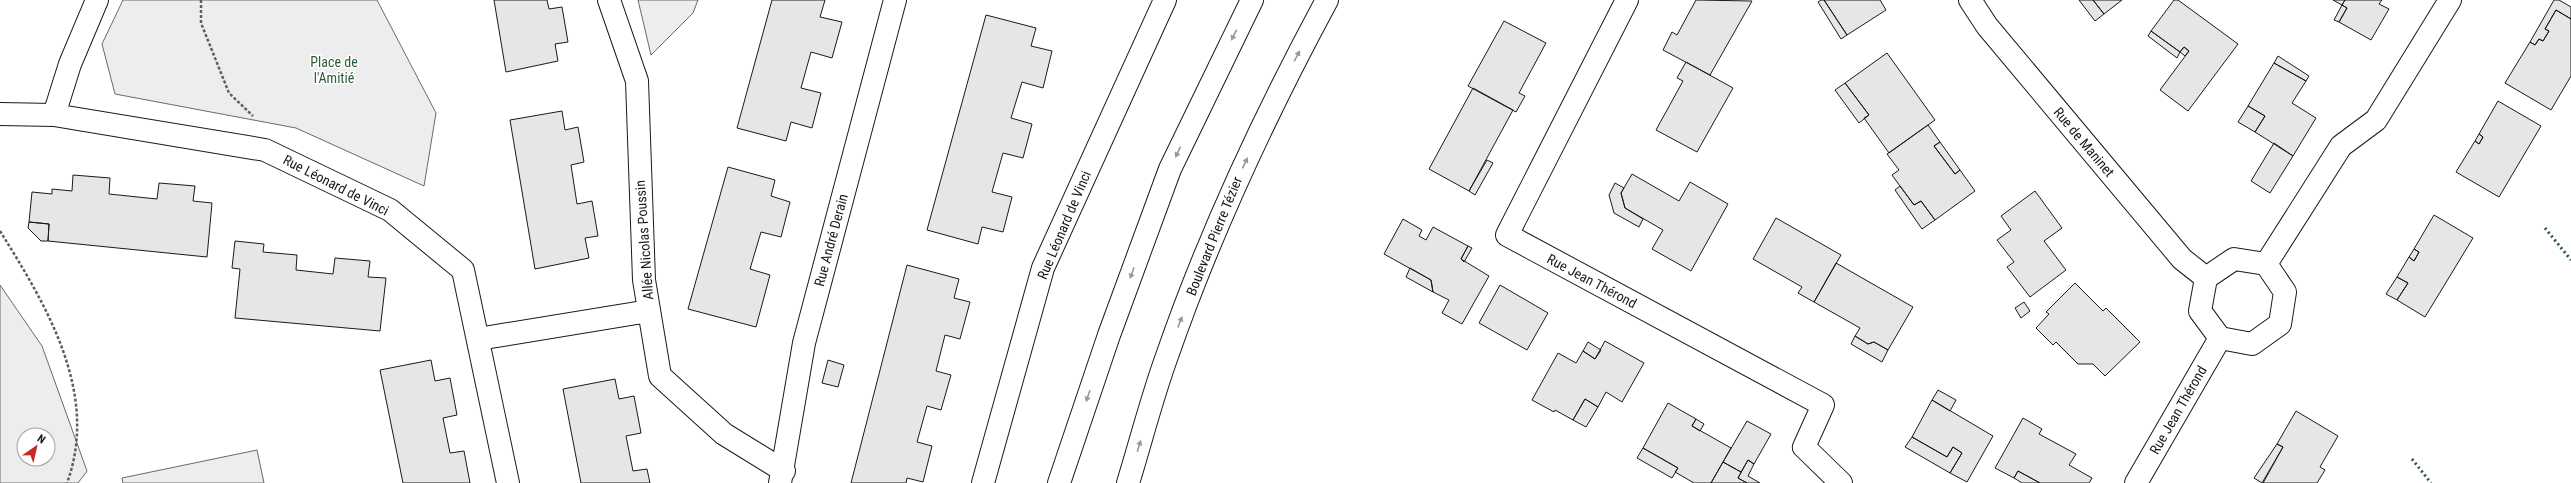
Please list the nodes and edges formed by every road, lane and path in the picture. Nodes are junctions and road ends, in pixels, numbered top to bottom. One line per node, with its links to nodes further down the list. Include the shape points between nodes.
1 (97, 0): 12 (street, via 70,64)
2 (201, 0): 13 (path, via 201,23 229,93 260,122)
3 (609, 0): 17 (street, Allée Nicolas Poussin, via 636,81 644,280)
4 (895, 0): 20 (street, Rue André Derain, via 804,343)
5 (1165, 0): 23 (street, Rue Léonard de Vinci, via 1044,268)
6 (1252, 0): 24 (street, one-way to 24, via 1170,169 1109,335)
7 (1327, 0): 25 (street, Boulevard Pierre Tézier, one-way to 7, via 1167,356 1229,197 1279,90)
8 (1627, 0): 26 (street, Rue Jean Thérond, via 1507,235 1823,405 1804,447)
9 (1970, 0): 16 (street, Rue de Maninet, via 1987,26 2177,253)
10 (2450, 0): 15 (street, via 2376,120 2341,146)
11 (0, 114): 12 (street, Rue Léonard de Vinci)
12 (54, 115): 13 (street, Rue Léonard de Vinci)
13 (265, 150): 19 (street, Rue Léonard de Vinci, via 390,210 463,270)
14 (0, 231): 21 (path, via 29,278 65,354 76,396 79,425 73,468)
15 (2266, 264): 16 (street, via 2234,259); 18 (street, via 2285,292 2280,324 2252,344)
16 (2206, 278): 18 (street, via 2200,311)
17 (649, 310): 19 (street); 20 (street, Allée Nicolas Poussin, via 660,376 724,434)
18 (2220, 338): 27 (street, Rue Jean Thérond)
19 (478, 339): 22 (street, Rue Léonard de Vinci)
20 (782, 477)
21 (67, 483)
22 (508, 483)
23 (982, 483)
24 (1059, 483)
25 (1128, 483)
26 (1841, 483)
27 (2136, 483)

